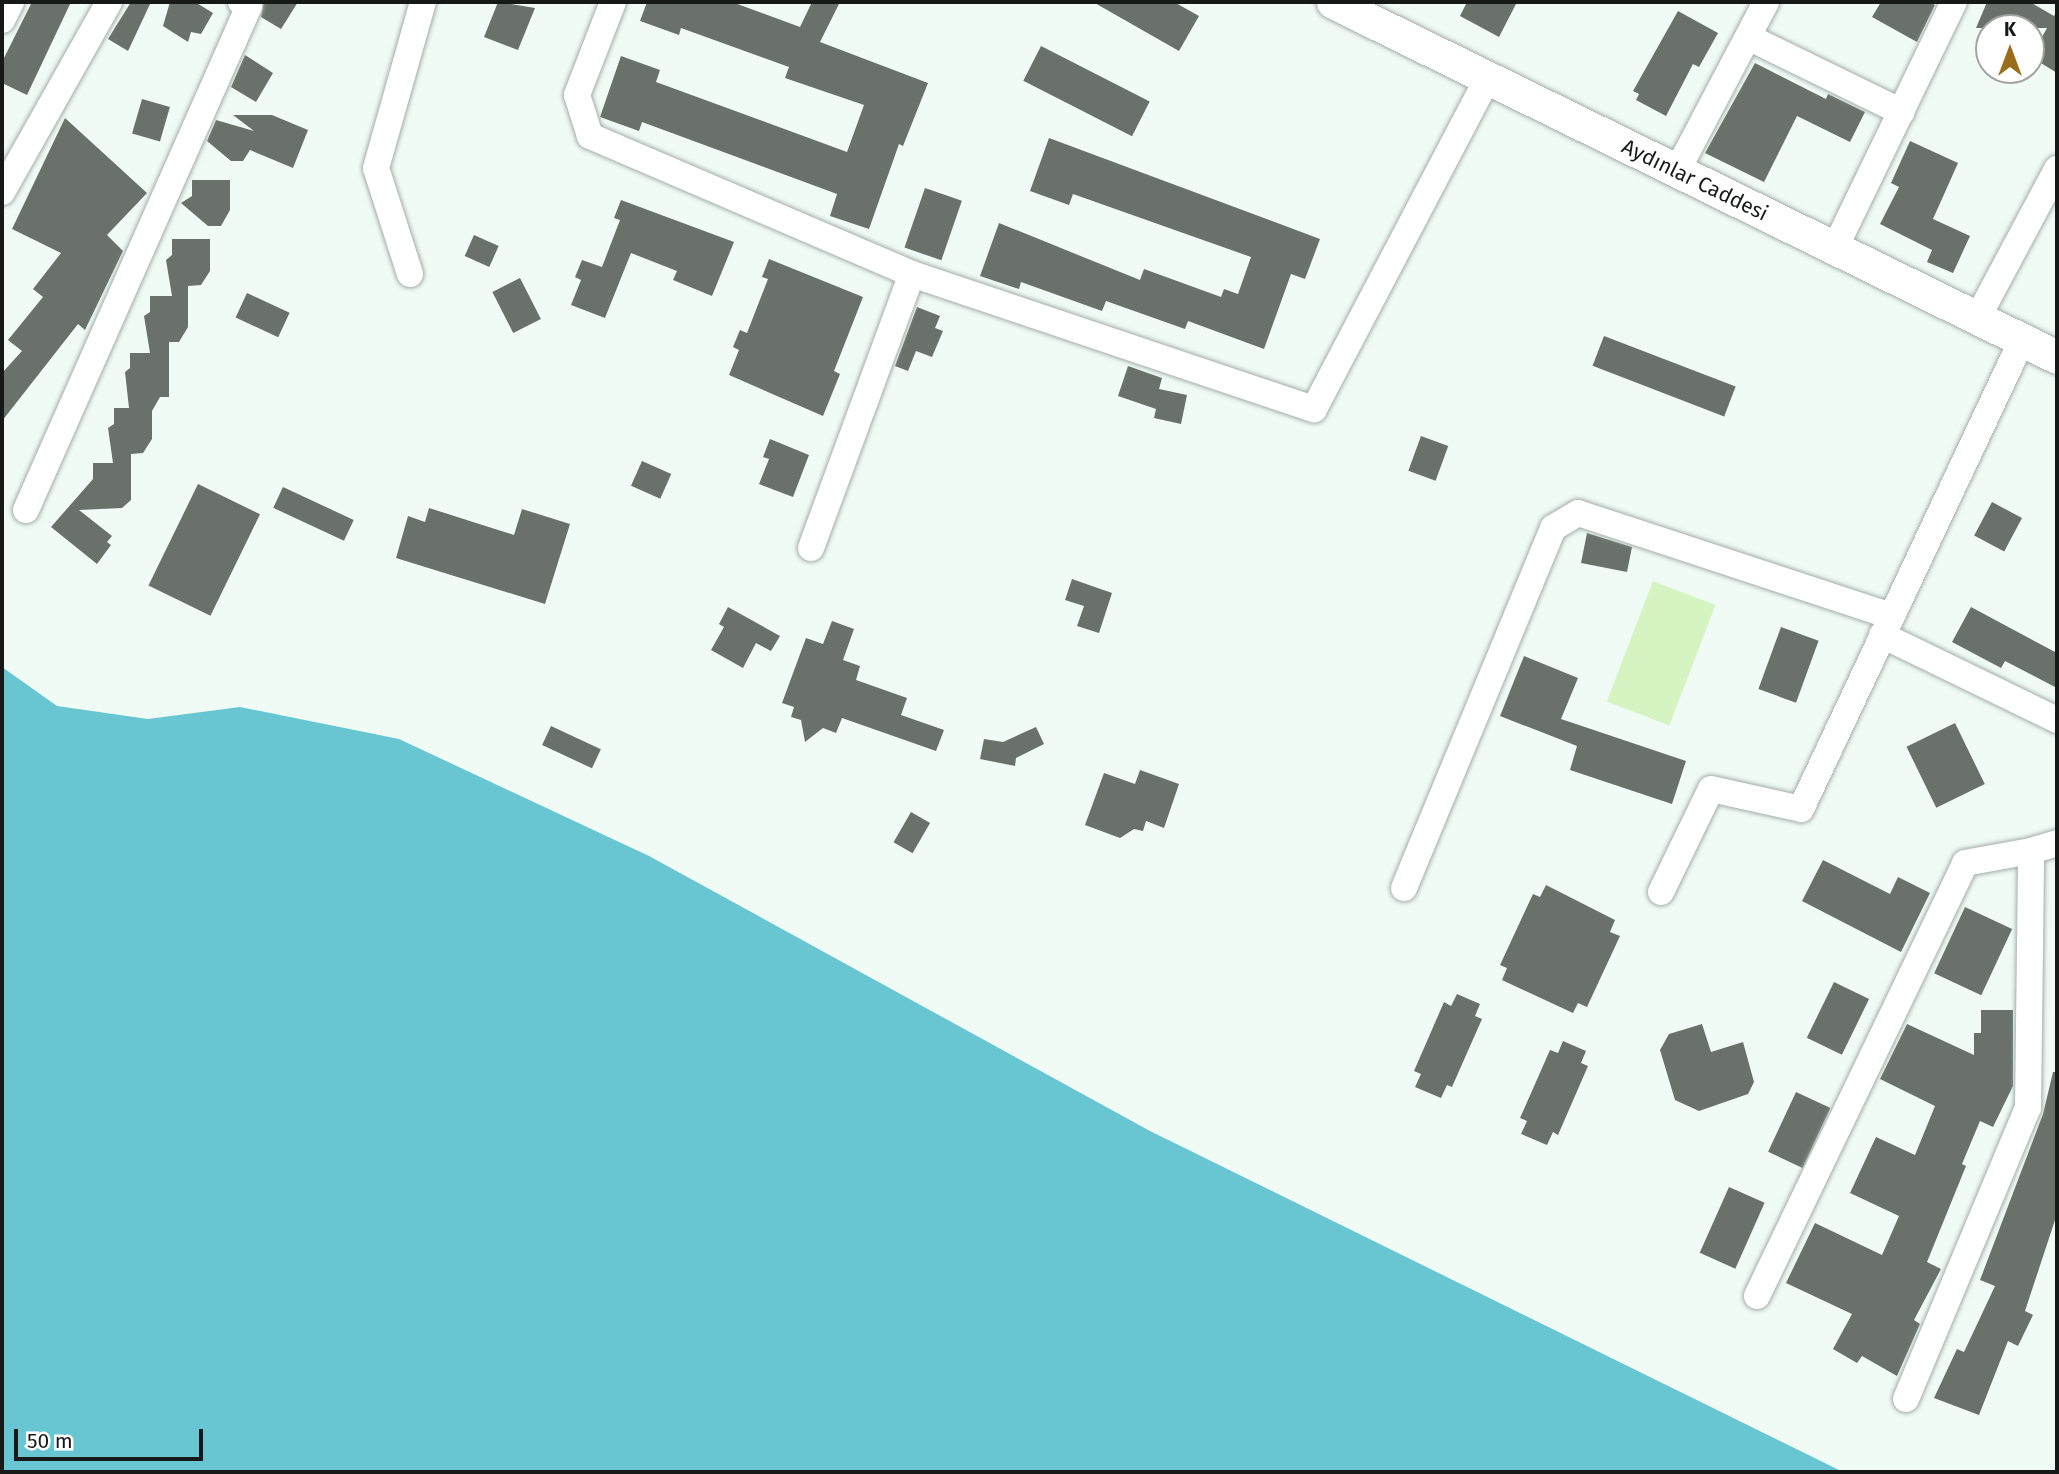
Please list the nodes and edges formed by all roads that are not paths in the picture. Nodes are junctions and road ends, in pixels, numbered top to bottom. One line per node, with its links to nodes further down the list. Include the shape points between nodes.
1 (11, 2): 10 (street)
2 (108, 2): 16 (street)
3 (423, 2): 18 (street, via 376,167)
4 (612, 2): 19 (street, via 577,95 590,136)
5 (1333, 2): 9 (street, Aydınlar Caddesi)
6 (1766, 2): 11 (street)
7 (1954, 2): 13 (street)
8 (247, 3): 23 (street)
9 (1380, 11): 12 (street, Aydınlar Caddesi)
10 (2, 20)
11 (1748, 37): 13 (street); 15 (street)
12 (1488, 78): 15 (street, Aydınlar Caddesi); 19 (street, via 1314,409)
13 (1902, 113): 17 (street)
14 (2057, 169): 20 (street)
15 (1677, 171): 17 (street, Aydınlar Caddesi)
16 (2, 192)
17 (1836, 248): 20 (street, Aydınlar Caddesi)
18 (410, 274)
19 (912, 274): 24 (street)
20 (1979, 317): 21 (street, Aydınlar Caddesi)
21 (2022, 340): 22 (street, Aydınlar Caddesi); 25 (street)
22 (2057, 357)
23 (26, 510)
24 (811, 548)
25 (1886, 626): 26 (street); 29 (street, via 1578,513 1553,528); 30 (street, via 1801,809 1711,789)
26 (2057, 720)
27 (2057, 843): 28 (street)
28 (2031, 851): 31 (street, via 1965,863); 32 (street, via 2028,1108)
29 (1404, 888)
30 (1661, 892)
31 (1757, 1296)
32 (1906, 1399)

